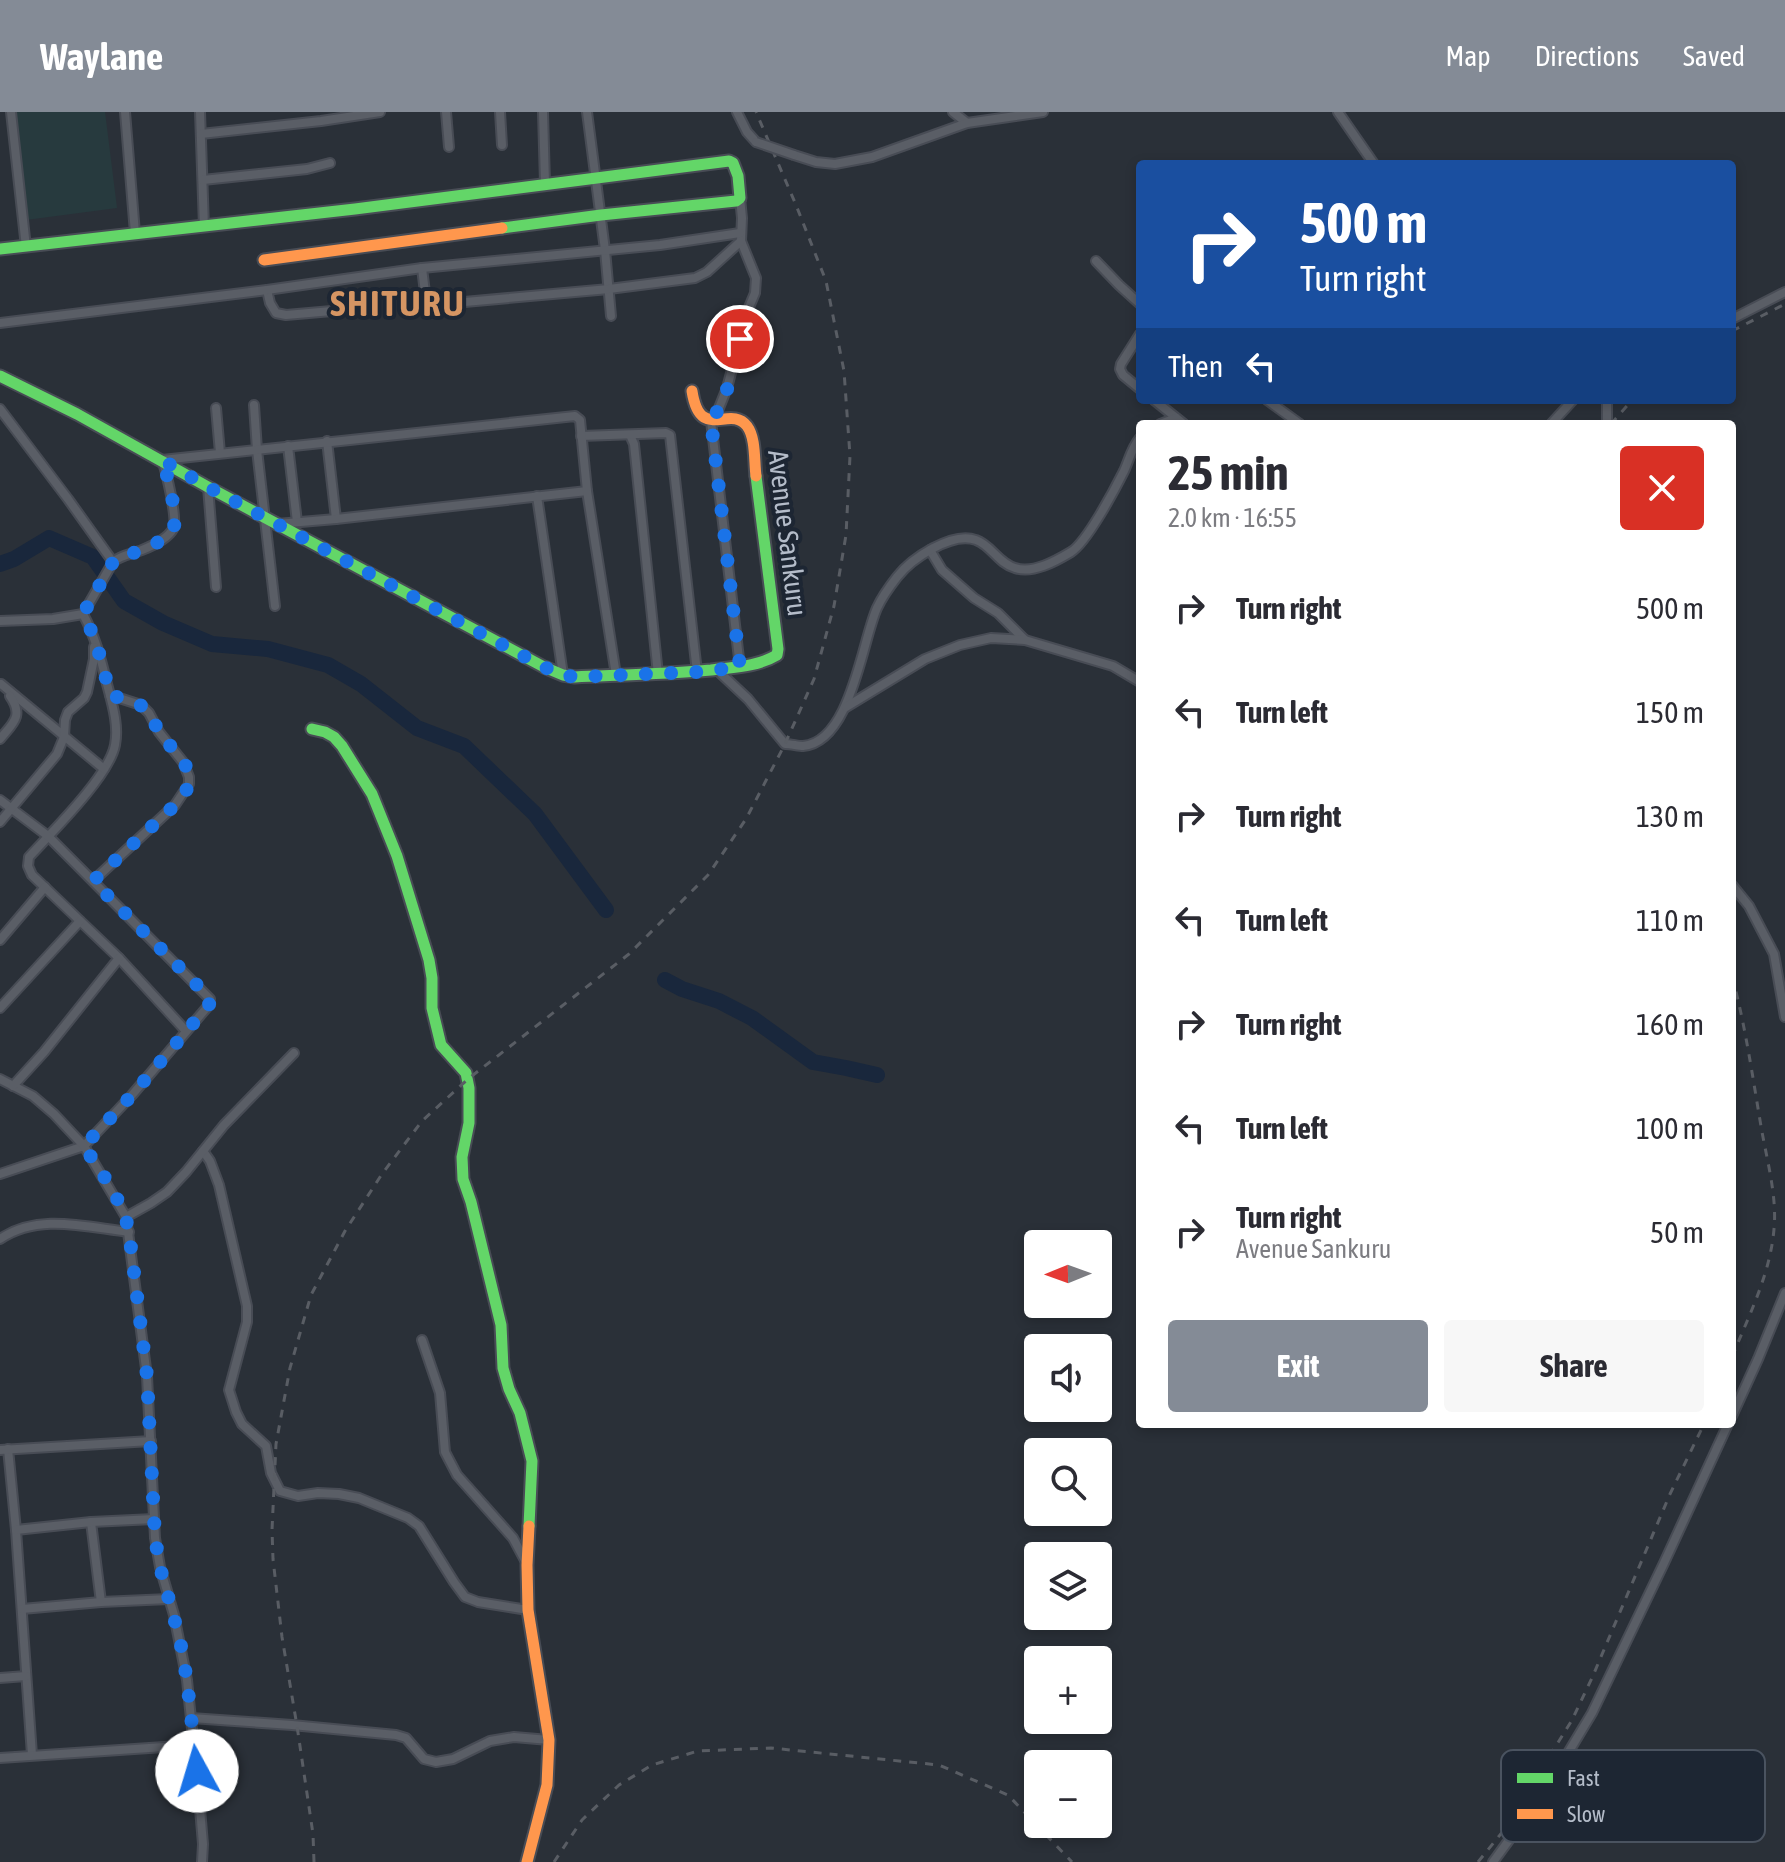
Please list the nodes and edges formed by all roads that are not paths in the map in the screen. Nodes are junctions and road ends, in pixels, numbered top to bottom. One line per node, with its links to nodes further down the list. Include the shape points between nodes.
1 (11, 112): 27 (street)
2 (125, 112): 25 (street)
3 (200, 112): 14 (street)
4 (380, 112): 14 (street)
5 (446, 112): 16 (street)
6 (500, 112): 15 (street)
7 (543, 112): 21 (street)
8 (587, 112): 19 (street)
9 (737, 112): 13 (street, bridge, via 756,142 835,164 872,157)
10 (953, 112): 13 (street)
11 (1043, 112): 13 (street)
12 (1338, 112): 17 (street)
13 (967, 123)
14 (201, 134): 20 (street)
15 (502, 145)
16 (449, 147)
17 (1371, 160)
18 (330, 163): 20 (street)
19 (595, 179): 21 (street); 22 (street, via 729,161 738,176); 23 (street)
20 (203, 180): 24 (street)
21 (545, 183): 24 (street)
22 (740, 198): 23 (street); 26 (street)
23 (601, 215): 29 (street); 30 (street)
24 (204, 227): 25 (street)
25 (135, 233): 27 (street)
26 (741, 237): 29 (street); 33 (street, via 695,278); 54 (street, via 756,278 755,293 727,388)
27 (26, 247): 28 (street)
28 (0, 249)
29 (605, 250): 32 (street); 33 (street)
30 (264, 260)
31 (1096, 261): 36 (street)
32 (422, 268): 33 (street, via 431,305); 34 (street)
33 (609, 289): 38 (street)
34 (267, 290): 37 (street, via 276,313 286,315); 40 (street)
35 (1785, 292): 39 (street)
36 (1136, 300)
37 (366, 308)
38 (611, 316)
39 (1736, 317)
40 (0, 323)
41 (1136, 340): 43 (street, via 1120,369)
42 (0, 376): 62 (street, Avenue Sankuru)
43 (1136, 386)
44 (692, 391): 54 (street, via 699,414)
45 (1159, 404): 51 (street)
46 (1272, 404): 52 (street)
47 (1569, 404): 53 (street)
48 (254, 405): 60 (street)
49 (216, 408): 61 (street)
50 (0, 409): 71 (street)
51 (1179, 420)
52 (1294, 420)
53 (1555, 420)
54 (711, 421): 78 (street); 78 (street, Avenue Sankuru, via 743,421 752,442 778,649 772,659)
55 (630, 435): 56 (street); 80 (street, via 666,433 672,441); 81 (street)
56 (581, 436): 57 (street, via 575,416); 64 (street)
57 (327, 441): 59 (street); 67 (street)
58 (1136, 442): 70 (street, via 1075,550 1042,567 1016,569 975,539 959,538)
59 (288, 446): 60 (street); 68 (street)
60 (257, 450): 61 (street); 66 (street)
61 (220, 453): 62 (street)
62 (162, 460): 63 (street, Avenue Sankuru); 71 (street, via 174,528 144,550)
63 (208, 487): 66 (street, Avenue Sankuru); 72 (street)
64 (587, 491): 65 (street); 83 (street)
65 (537, 496): 67 (street); 82 (street)
66 (264, 517): 69 (street, Avenue Sankuru); 73 (street)
67 (336, 519): 68 (street)
68 (297, 522): 69 (street)
69 (277, 524): 82 (street, Avenue Sankuru)
70 (930, 550): 77 (street, via 942,570); 87 (street, via 899,575 877,608)
71 (113, 562): 74 (street)
72 (216, 587)
73 (275, 606)
74 (83, 614): 75 (street); 76 (street)
75 (0, 621)
76 (90, 627): 86 (street); 89 (street, via 94,659 87,692 68,712)
77 (1025, 640): 84 (street, via 1113,666); 87 (street, via 991,638 960,645 925,659)
78 (740, 667): 79 (street, Avenue Sankuru)
79 (716, 669): 80 (street, Avenue Sankuru); 87 (street, via 785,744 805,746 824,737)
80 (697, 672): 81 (street, Avenue Sankuru)
81 (658, 674): 83 (street, Avenue Sankuru)
82 (563, 675): 83 (street, Avenue Sankuru)
83 (616, 675)
84 (1136, 680)
85 (0, 684): 89 (street); 90 (street, via 17,714)
86 (110, 695): 91 (street, via 116,742); 96 (street, via 149,713 183,762 189,784 175,805)
87 (845, 708)
88 (312, 729): 123 (street, via 334,737 372,794 429,960 441,1045 468,1079 463,1179 501,1325 503,1368 532,1461)
89 (64, 737): 91 (street); 93 (street, via 57,754)
90 (0, 739)
91 (104, 769): 95 (street)
92 (0, 800): 93 (street)
93 (11, 810): 94 (street); 95 (street)
94 (0, 822)
95 (48, 836): 96 (street); 97 (street, via 29,857 28,866)
96 (93, 881): 104 (street, via 210,999)
97 (45, 887): 99 (street); 100 (street)
98 (1736, 890): 103 (street, via 1774,954)
99 (80, 921): 101 (street); 102 (street)
100 (0, 940)
101 (119, 958): 104 (street); 107 (street)
102 (0, 1008)
103 (1785, 1017)
104 (186, 1031): 108 (street)
105 (294, 1053): 109 (street)
106 (0, 1079): 107 (street)
107 (13, 1086): 108 (street, via 33,1096)
108 (84, 1146): 110 (street); 111 (street)
109 (203, 1151): 111 (street, via 167,1192); 127 (street, via 219,1185 247,1306 229,1390 242,1424 266,1446 280,1491 359,1498 408,1518 419,1526 465,1597)
110 (0, 1174)
111 (126, 1217): 112 (street)
112 (129, 1232): 113 (street, via 38,1223); 118 (street)
113 (0, 1239)
114 (1785, 1293): 116 (street)
115 (422, 1340): 123 (street, via 440,1393 445,1452 457,1475 513,1538)
116 (1736, 1407)
117 (1726, 1428): 133 (street)
118 (151, 1441): 119 (street); 120 (street)
119 (4, 1450): 122 (street)
120 (154, 1519): 121 (street); 124 (street)
121 (91, 1522): 122 (street); 125 (street)
122 (16, 1530): 126 (street)
123 (527, 1565): 127 (street)
124 (169, 1599): 125 (street); 130 (street)
125 (101, 1602): 126 (street)
126 (22, 1609): 128 (street)
127 (528, 1610): 131 (street)
128 (26, 1676): 129 (street); 134 (street)
129 (0, 1678)
130 (191, 1718): 131 (street, via 385,1733 406,1738 424,1759 436,1762 490,1741); 132 (street)
131 (549, 1740): 138 (street, via 547,1785)
132 (194, 1745): 134 (street); 137 (street)
133 (1570, 1750)
134 (32, 1755): 135 (street)
135 (0, 1758)
136 (1508, 1842): 139 (street)
137 (202, 1862)
138 (527, 1862)
139 (1493, 1862)

